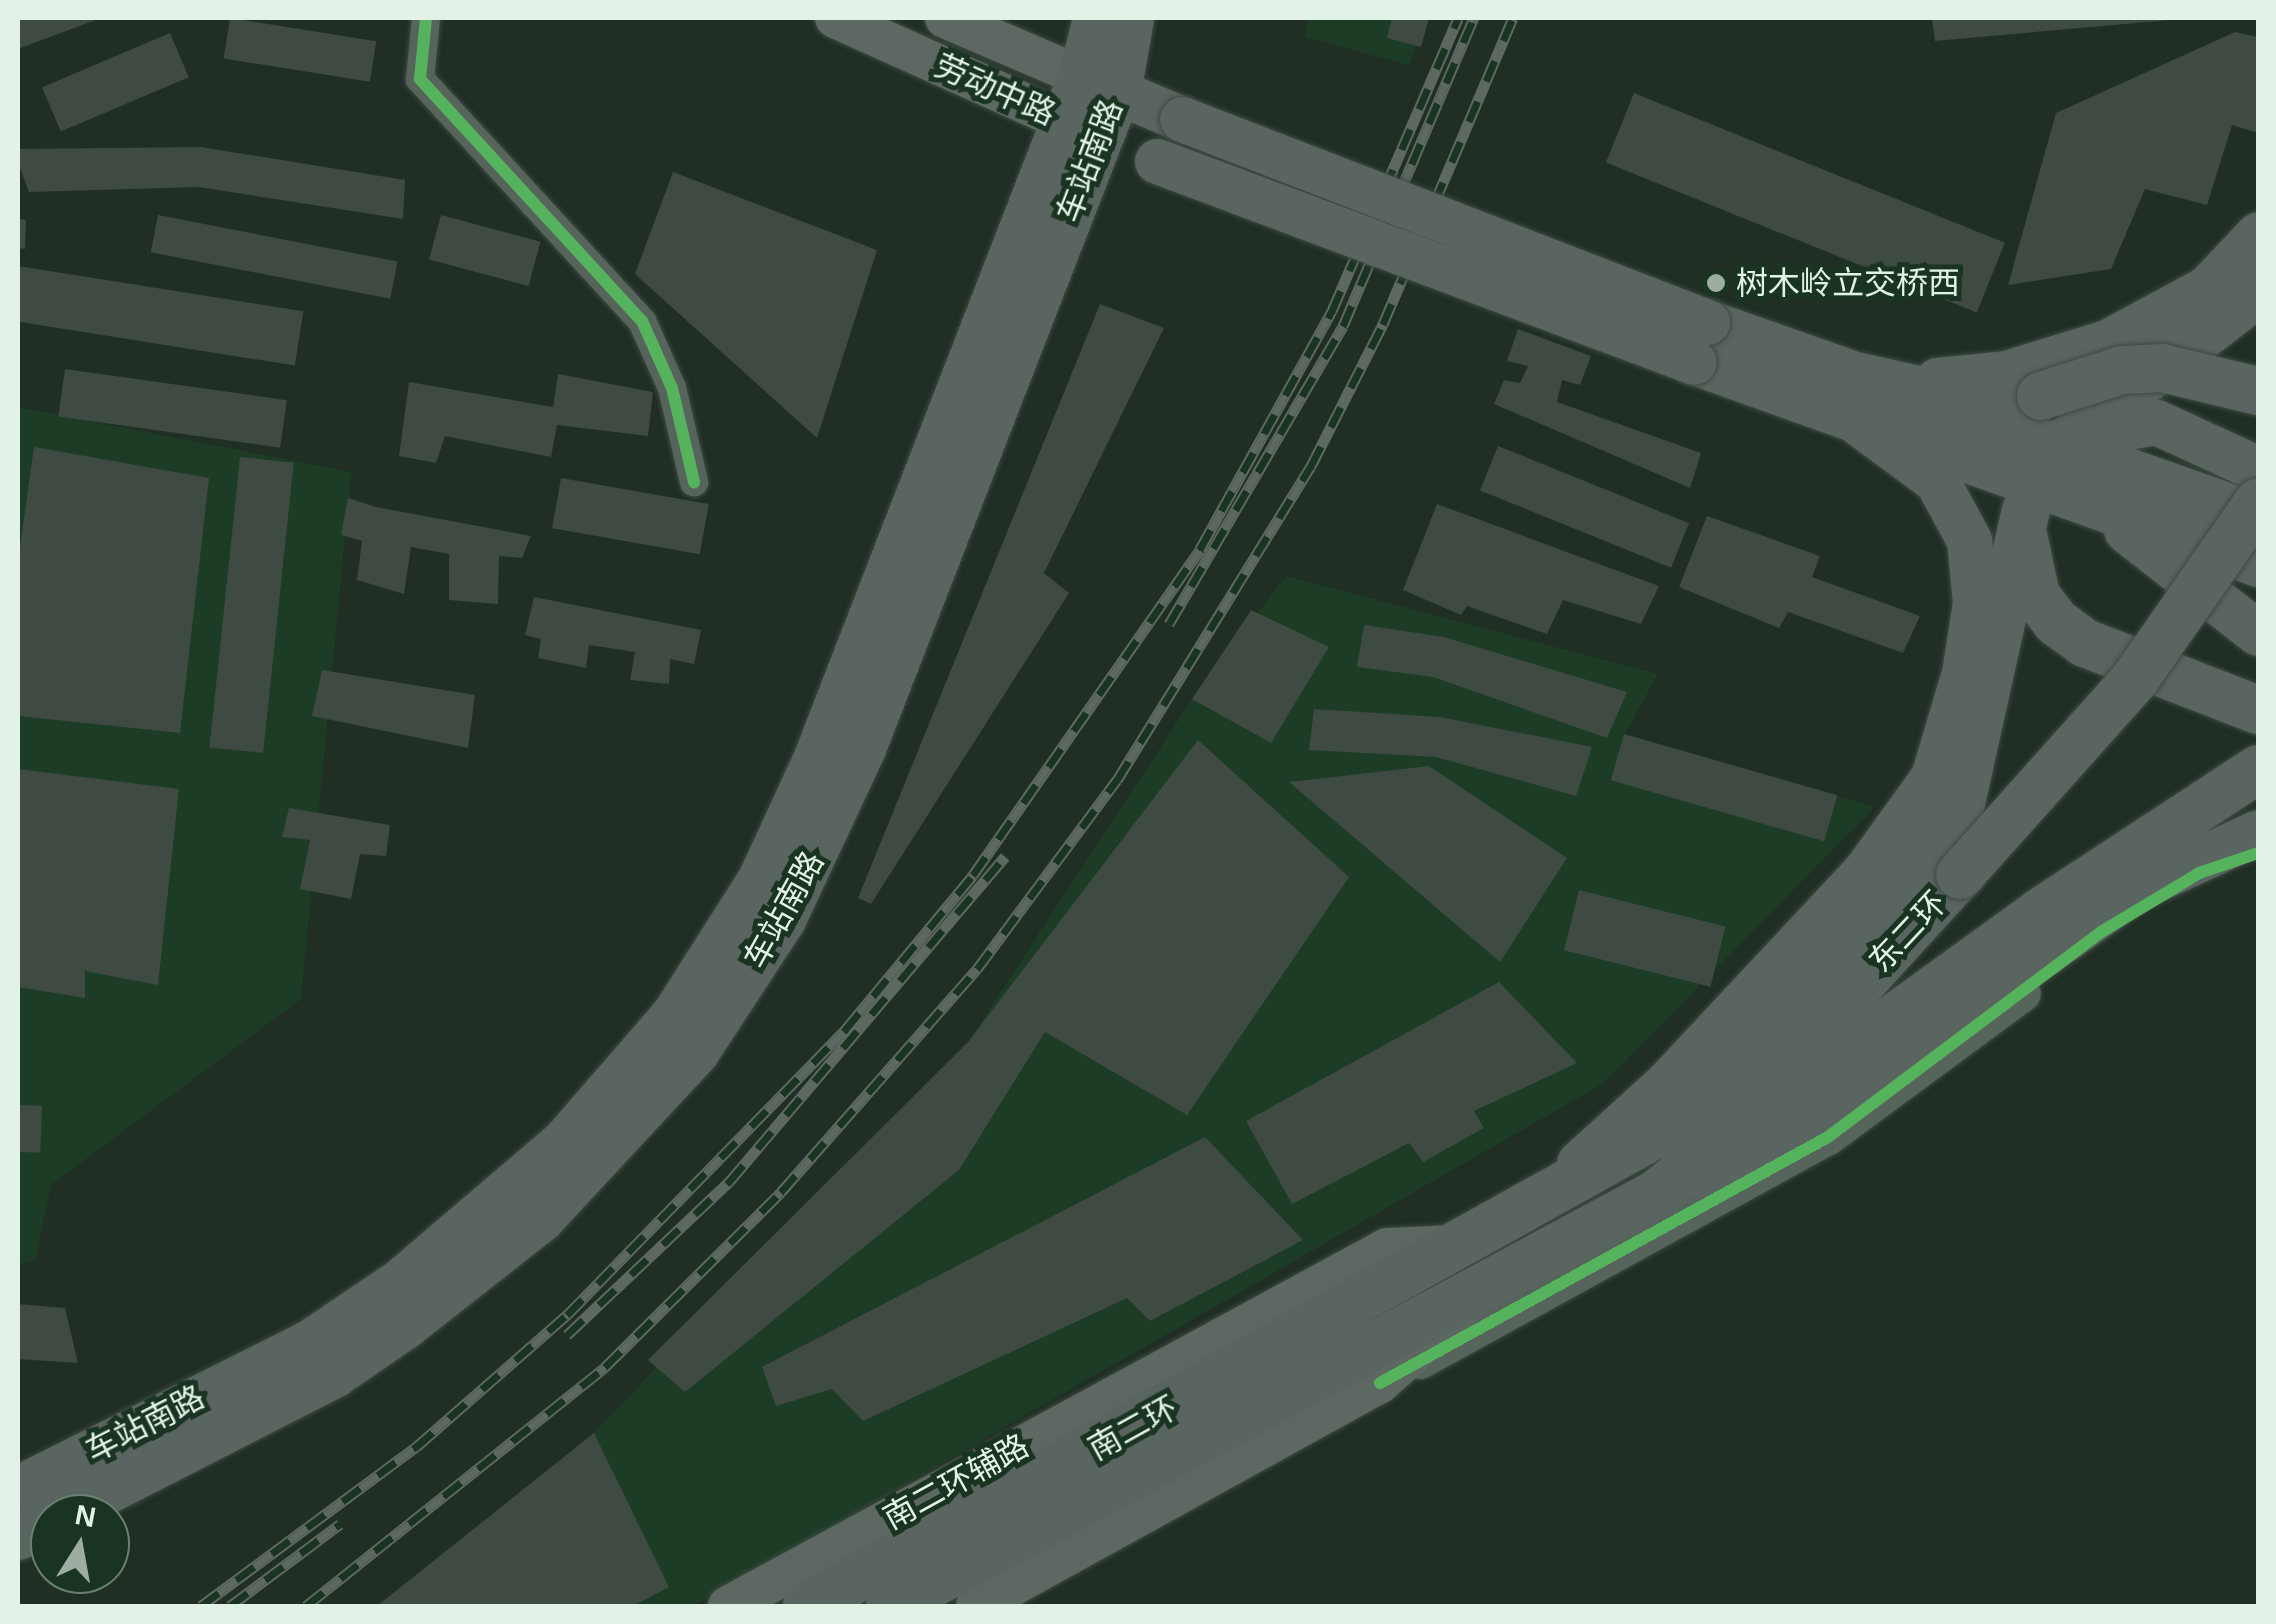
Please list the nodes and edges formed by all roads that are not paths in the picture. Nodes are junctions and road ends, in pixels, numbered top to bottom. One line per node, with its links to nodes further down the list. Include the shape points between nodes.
1 (426, 18): 16 (street, via 420,79 642,321 672,388)
2 (834, 18): 7 (main road, 劳动中路)
3 (944, 18): 6 (main road, 劳动中路)
4 (1095, 18): 6 (main road, 车站南路)
5 (1131, 18): 6 (main road, 车站南路)
6 (1100, 84): 7 (main road, 车站南路); 10 (main road, 劳动中路, bridge)
7 (1081, 129): 10 (main road, 劳动中路, bridge, via 1157,161); 33 (main road, 车站南路, via 1000,271 791,815 721,946 625,1077 496,1205 385,1291 308,1343); 34 (main road, 车站南路, via 1042,288 825,837 696,1052 601,1161 462,1284 335,1374)
8 (2258, 234): 11 (main road, via 2207,288 2106,342 1972,379)
9 (2258, 293): 14 (highway)
10 (1701, 342): 11 (main road); 13 (main road)
11 (1860, 377): 12 (highway, bridge, via 1962,400 2040,396 2122,370 2162,368); 19 (main road)
12 (2258, 391)
13 (1860, 424): 17 (main road); 29 (main road, via 1938,481 1959,510 1975,603 1951,731 1914,813 1664,1086)
14 (2072, 436): 15 (main road, via 2156,422)
15 (2258, 469)
16 (694, 482)
17 (2089, 502): 20 (main road); 21 (main road)
18 (2258, 503): 27 (highway, 东二环, bridge, via 2135,679 1865,979 1748,1082)
19 (2258, 516)
20 (2258, 561): 26 (highway, 东二环, via 2045,822 1897,984)
21 (2258, 633)
22 (2258, 710): 27 (highway, via 2086,643 2056,622 2025,565 2026,511 1978,758 1948,826 1793,1000)
23 (2258, 769): 26 (highway)
24 (2258, 832): 28 (main road, via 2137,888 1829,1106)
25 (2258, 853): 32 (street, via 2199,873 2101,932 1828,1137)
26 (1765, 1110): 28 (highway, 东二环)
27 (1621, 1156): 29 (highway, 东二环)
28 (1656, 1194): 31 (highway, 东二环)
29 (1519, 1210): 30 (highway, 东二环)
30 (1456, 1245): 35 (main road, 南二环辅路, via 1371,1256); 36 (highway, 南二环)
31 (1486, 1288): 32 (main road); 37 (highway, 南二环)
32 (1380, 1383): 38 (main road)
33 (18, 1488)
34 (101, 1494)
35 (728, 1606)
36 (807, 1606)
37 (890, 1606)
38 (976, 1606)

